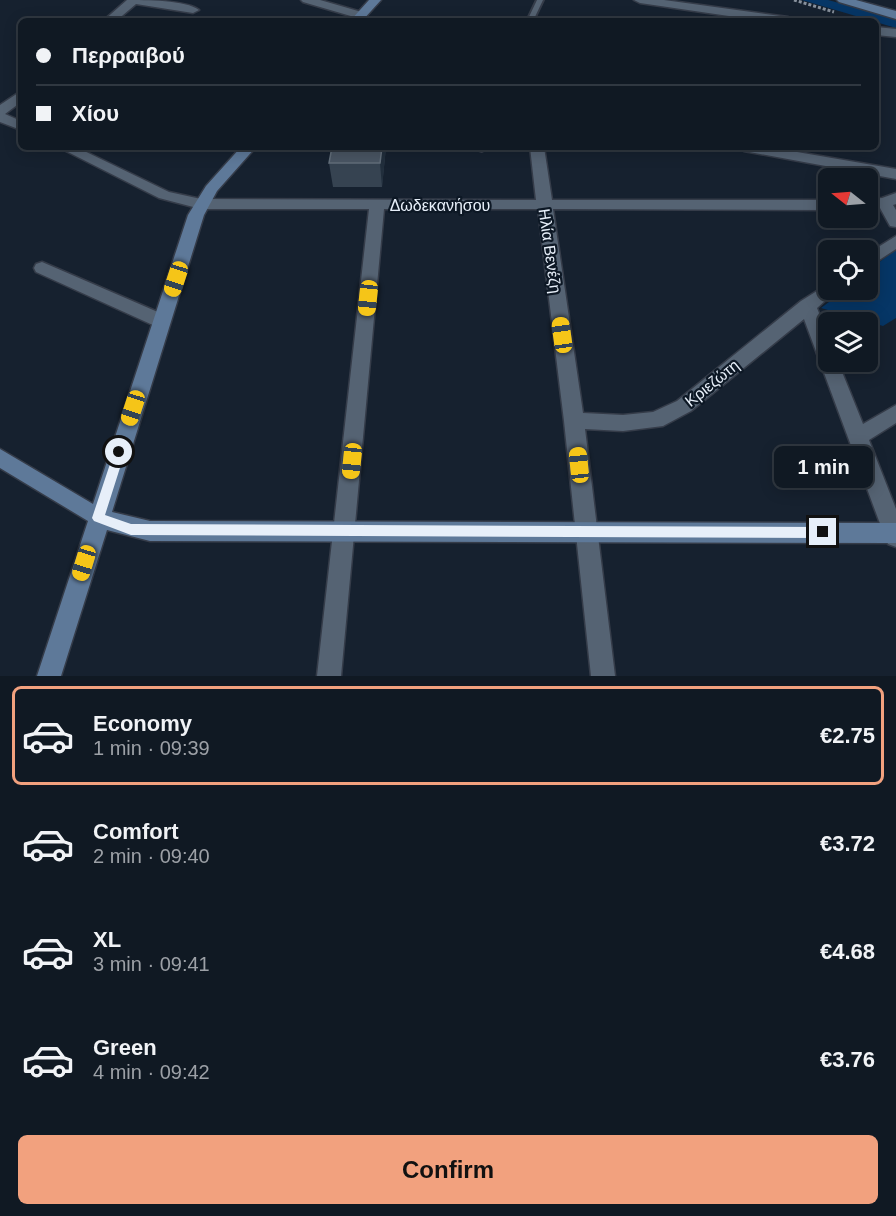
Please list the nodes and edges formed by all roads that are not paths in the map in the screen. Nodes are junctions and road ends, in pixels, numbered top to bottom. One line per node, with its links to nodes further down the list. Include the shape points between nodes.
1 (134, 0): 7 (street); 9 (street)
2 (307, 0): 10 (street)
3 (375, 0): 10 (street)
4 (540, 0): 11 (lane)
5 (640, 0): 12 (street)
6 (843, 0): 8 (street)
7 (193, 10)
8 (896, 15)
9 (113, 18)
10 (359, 18)
11 (531, 18)
12 (767, 18)
13 (879, 31): 14 (street)
14 (896, 33)
15 (18, 98): 16 (street)
16 (0, 114): 17 (street)
17 (18, 124)
18 (72, 150): 23 (street, Δωδεκανήσου)
19 (98, 150): 23 (street)
20 (246, 150): 26 (street)
21 (537, 150): 29 (street, Ηλία Βενέζη)
22 (761, 150): 24 (street)
23 (89, 158): 26 (street, Δωδεκανήσου, via 171,198)
24 (896, 174)
25 (890, 200): 30 (street)
26 (201, 204): 27 (street, Δωδεκανήσου); 36 (street)
27 (377, 205): 29 (street, Δωδεκανήσου); 44 (street)
28 (818, 205): 29 (street, Δωδεκανήσου)
29 (544, 206): 40 (street, Ηλία Βενέζη)
30 (896, 222)
31 (896, 241): 32 (street)
32 (878, 254)
33 (42, 268): 36 (street)
34 (818, 297): 35 (street, Κριεζώτη)
35 (807, 305): 37 (street); 40 (street, Κριεζώτη, via 684,406 656,420)
36 (162, 321): 43 (street)
37 (818, 334)
38 (832, 372): 41 (street)
39 (896, 413): 41 (street)
40 (574, 421): 45 (street, Ηλία Βενέζη)
41 (858, 437): 46 (street)
42 (0, 458): 43 (street)
43 (98, 518): 44 (street, via 150,531); 47 (street)
44 (345, 531): 45 (street); 48 (street)
45 (586, 531): 46 (street); 49 (street, Ηλία Βενέζη)
46 (895, 534)
47 (48, 676)
48 (329, 676)
49 (603, 676)

